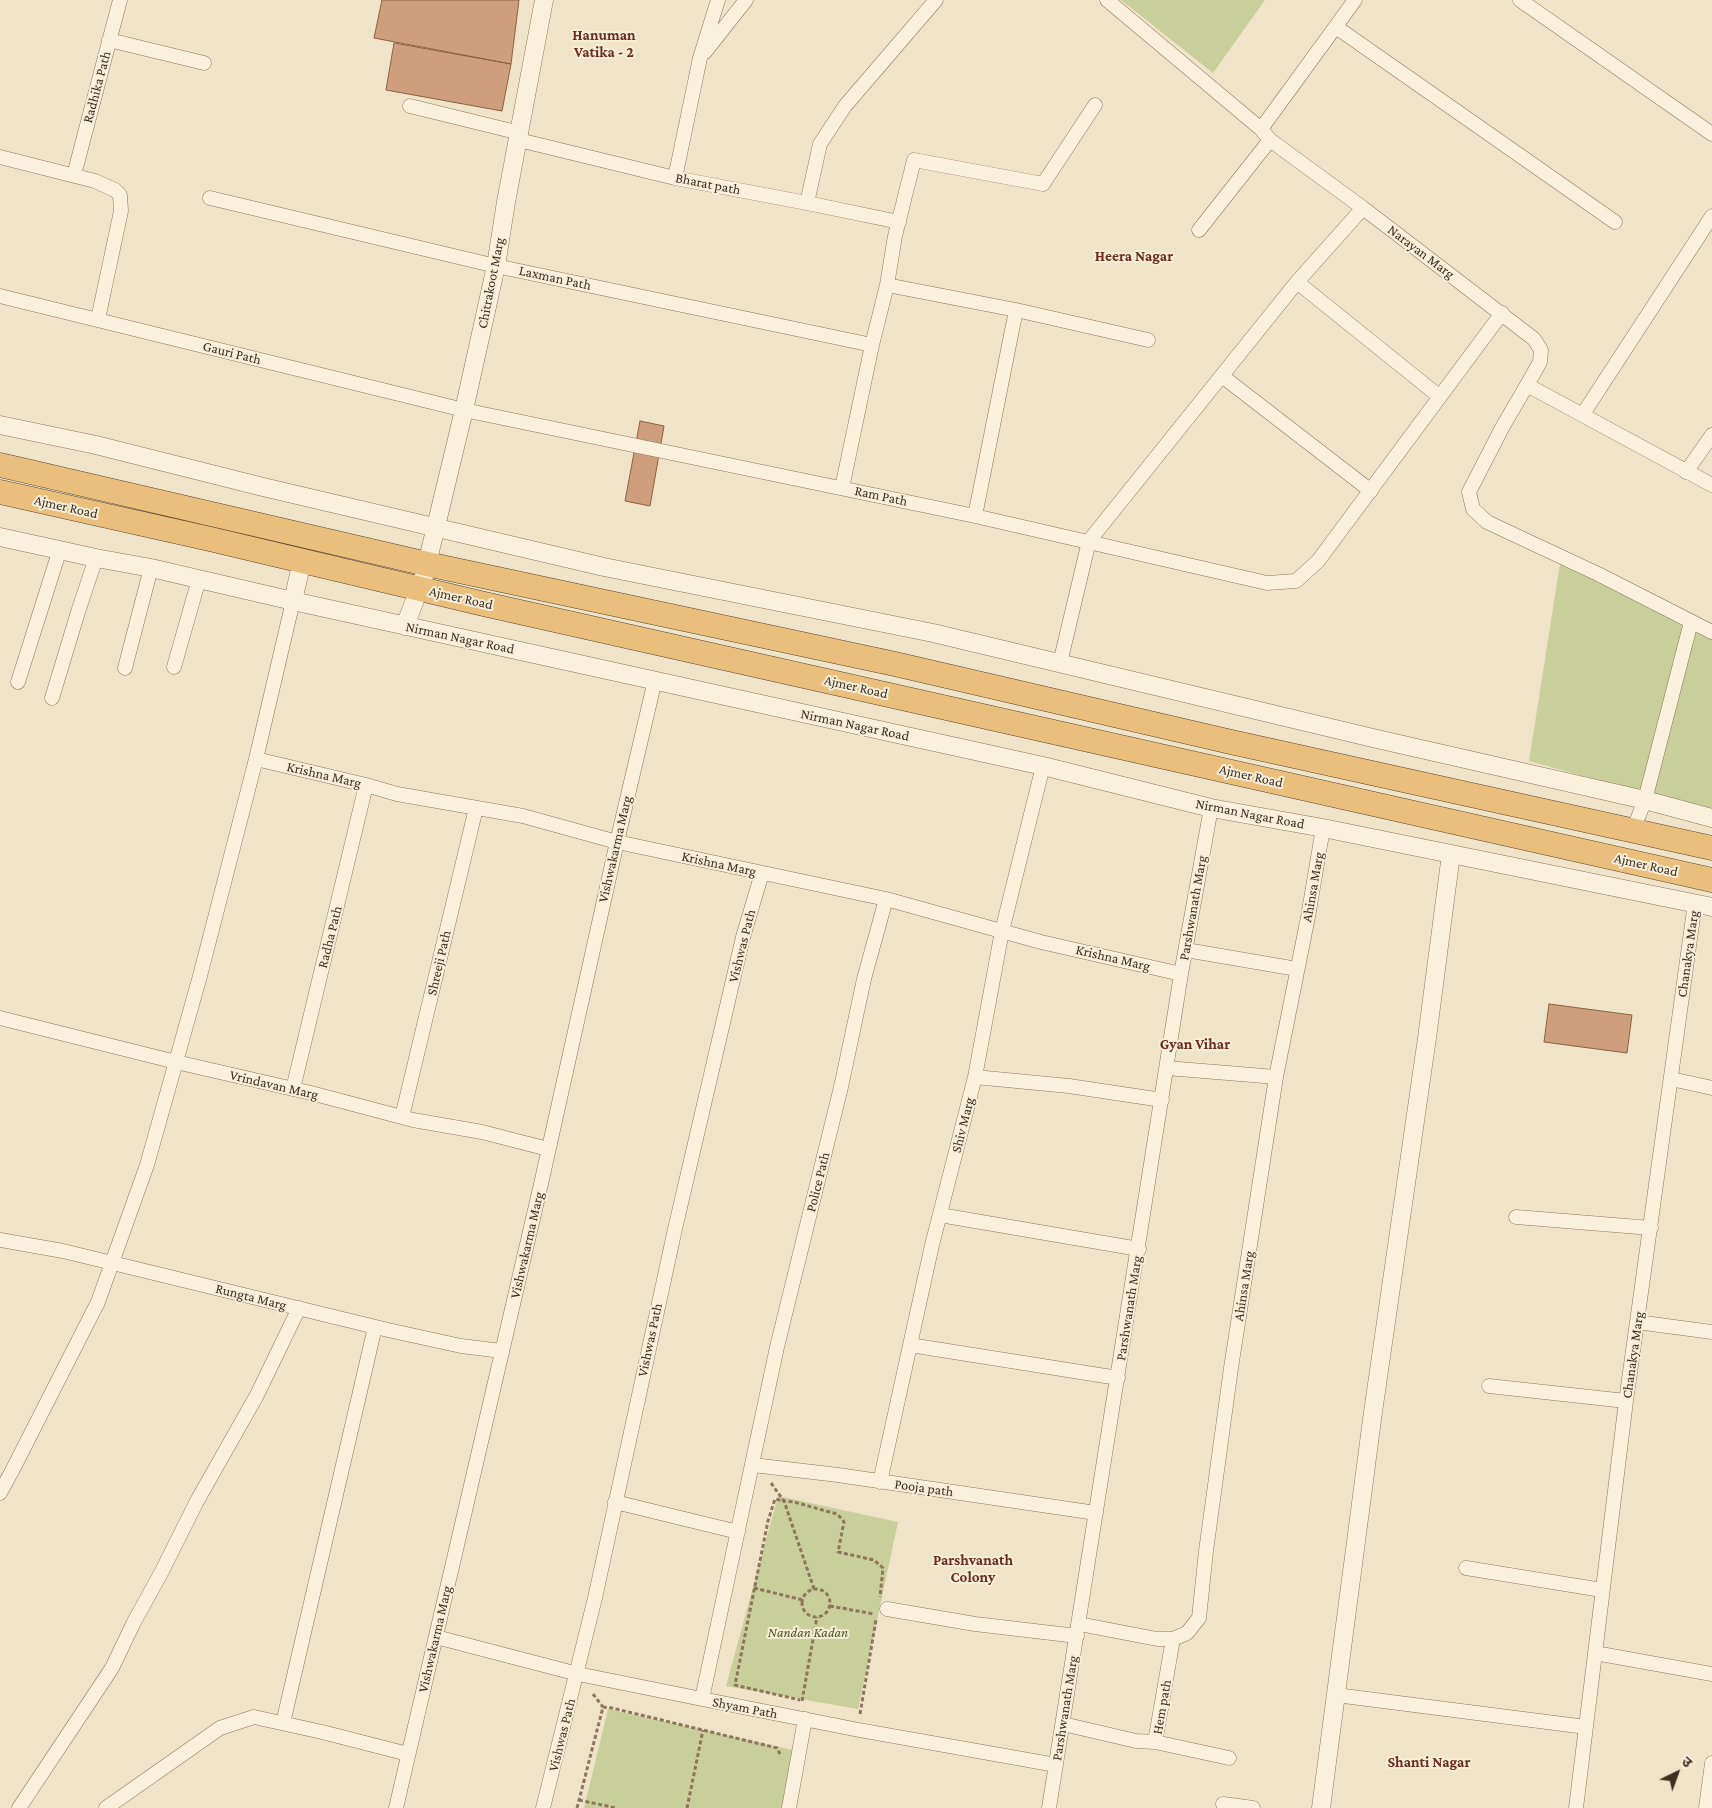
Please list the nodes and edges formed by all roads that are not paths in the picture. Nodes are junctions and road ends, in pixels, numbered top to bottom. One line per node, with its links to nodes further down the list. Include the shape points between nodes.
1 (120, 0): 10 (street, Radhika Path)
2 (544, 0): 17 (street, Chitrakoot Marg)
3 (718, 0): 11 (street)
4 (746, 0): 11 (street)
5 (936, 0): 22 (street, via 845,106 820,144)
6 (1106, 0): 16 (street, Narayan Marg)
7 (1355, 0): 9 (street)
8 (1520, 0): 15 (street)
9 (1336, 27): 16 (street); 26 (street)
10 (109, 40): 12 (street); 19 (street, Radhika Path)
11 (700, 58): 20 (street)
12 (204, 63)
13 (1095, 105): 25 (street, via 1043,184 914,160)
14 (410, 106): 17 (street, Bharat path)
15 (1712, 134)
16 (1266, 135): 23 (street, Narayan Marg); 27 (street)
17 (519, 137): 20 (street, Bharat path); 28 (street, Chitrakoot Marg)
18 (0, 157): 19 (street)
19 (74, 175): 34 (street, via 95,181 120,195 121,211)
20 (675, 178): 22 (street, Bharat path)
21 (210, 198): 28 (street, Laxman Path)
22 (807, 202): 25 (street, Bharat path)
23 (1363, 208): 29 (street); 33 (street, Narayan Marg)
24 (1712, 216): 41 (street)
25 (899, 222): 30 (street)
26 (1615, 222)
27 (1199, 230)
28 (496, 266): 36 (street, Laxman Path); 40 (street, Chitrakoot Marg)
29 (1297, 282): 37 (street); 39 (street)
30 (887, 285): 32 (street); 36 (street)
31 (0, 296): 34 (street, Gauri Path)
32 (1016, 310): 35 (street); 50 (street)
33 (1502, 313): 38 (street, Narayan Marg, via 1534,339 1541,350 1540,362); 39 (street)
34 (98, 319): 40 (street, Gauri Path)
35 (1148, 340)
36 (872, 344): 47 (street)
37 (1222, 376): 49 (street); 53 (street)
38 (1527, 385): 41 (street); 62 (street, via 1469,492 1473,509 1487,522)
39 (1440, 397): 49 (street)
40 (464, 410): 47 (street, Ram Path); 51 (street, Chitrakoot Marg)
41 (1583, 414): 45 (street)
42 (0, 425): 51 (street, via 96,445)
43 (1712, 435): 45 (street)
44 (0, 465): 57 (highway, Ajmer Road)
45 (1686, 472): 46 (street)
46 (1712, 485)
47 (842, 488): 50 (street, Ram Path)
48 (0, 492): 56 (highway, Ajmer Road)
49 (1371, 492): 53 (street, Ram Path, via 1318,561 1296,581 1267,583)
50 (975, 516): 53 (street, Ram Path)
51 (436, 528): 57 (street, Chitrakoot Marg); 65 (street)
52 (0, 536): 54 (street, Nirman Nagar Road)
53 (1089, 541): 65 (street)
54 (60, 550): 55 (street, Nirman Nagar Road); 69 (street)
55 (96, 558): 58 (street, Nirman Nagar Road); 70 (street)
56 (302, 561): 60 (highway, Ajmer Road); 61 (street)
57 (427, 564): 60 (street, Chitrakoot Marg); 79 (highway, Ajmer Road, via 895,664)
58 (152, 568): 59 (street, Nirman Nagar Road); 67 (street)
59 (199, 579): 61 (street, Nirman Nagar Road); 66 (street)
60 (419, 589): 63 (street, Chitrakoot Marg); 84 (highway, Ajmer Road)
61 (292, 601): 63 (street, Nirman Nagar Road); 71 (street)
62 (1691, 622): 64 (street); 74 (street)
63 (405, 626): 68 (street, Nirman Nagar Road)
64 (1712, 632)
65 (1060, 663): 74 (street)
66 (174, 667)
67 (125, 668)
68 (654, 680): 72 (street, Nirman Nagar Road); 80 (street, Vishwakarma Marg)
69 (18, 682)
70 (52, 698)
71 (256, 759): 73 (street, Krishna Marg); 92 (street)
72 (1043, 766): 76 (street, Nirman Nagar Road); 87 (street, Shiv Marg)
73 (366, 785): 75 (street, Krishna Marg); 98 (street, Radha Path)
74 (1645, 800): 77 (street); 79 (street)
75 (476, 808): 80 (street, Krishna Marg, via 523,816); 100 (street, Shreeji Path)
76 (1211, 808): 78 (street, Nirman Nagar Road); 88 (street, Parshwanath Marg)
77 (1712, 818)
78 (1323, 828): 82 (street, Nirman Nagar Road); 89 (street, Ahinsa Marg)
79 (1633, 830): 81 (highway, Ajmer Road)
80 (616, 842): 83 (street, Krishna Marg); 101 (street, Vishwakarma Marg)
81 (1712, 848)
82 (1450, 854): 86 (street, Nirman Nagar Road); 132 (street)
83 (762, 873): 85 (street, Krishna Marg); 120 (street, Vishwas Path, via 675,1229)
84 (1712, 880)
85 (886, 899): 87 (street, Krishna Marg); 117 (street, Police Path, via 864,979 777,1348)
86 (1704, 905): 96 (street, Chanakya Marg)
87 (1002, 931): 90 (street, Krishna Marg); 94 (street, Shiv Marg)
88 (1186, 950): 89 (street); 90 (street, Parshwanath Marg)
89 (1297, 969): 95 (street, Ahinsa Marg)
90 (1182, 974): 93 (street, Parshwanath Marg)
91 (0, 1018): 92 (street, Vrindavan Marg)
92 (176, 1062): 98 (street, Vrindavan Marg); 107 (street, via 147,1165)
93 (1167, 1068): 95 (street); 99 (street, Parshwanath Marg)
94 (975, 1077): 99 (street, via 1069,1086); 102 (street, Shiv Marg)
95 (1276, 1077): 128 (street, Ahinsa Marg, via 1230,1368 1199,1618 1187,1633)
96 (1671, 1079): 97 (street); 104 (street, Chanakya Marg)
97 (1712, 1088)
98 (293, 1089): 100 (street, Vrindavan Marg)
99 (1162, 1100): 106 (street, Parshwanath Marg)
100 (402, 1117): 101 (street, Vrindavan Marg)
101 (548, 1148): 113 (street, Vishwakarma Marg)
102 (940, 1215): 106 (street); 112 (street, Shiv Marg)
103 (1516, 1217): 104 (street)
104 (1651, 1228): 109 (street, Chanakya Marg)
105 (0, 1240): 107 (street, Rungta Marg)
106 (1139, 1249): 114 (street, Parshwanath Marg)
107 (112, 1263): 108 (street, Rungta Marg); 119 (street, via 98,1302)
108 (299, 1308): 110 (street, Rungta Marg); 144 (street, via 257,1395 197,1501 112,1668)
109 (1638, 1322): 111 (street); 116 (street, Chanakya Marg)
110 (375, 1327): 113 (street, Rungta Marg, via 461,1346); 135 (street)
111 (1712, 1332)
112 (910, 1345): 114 (street); 118 (street, Shiv Marg)
113 (502, 1351): 127 (street, Vishwakarma Marg)
114 (1118, 1378): 121 (street, Parshwanath Marg)
115 (1489, 1386): 116 (street)
116 (1626, 1401): 124 (street, Chanakya Marg)
117 (756, 1466): 118 (street, Pooja path); 122 (street, Police Path)
118 (880, 1482): 121 (street, Pooja path)
119 (0, 1493)
120 (615, 1502): 122 (street); 130 (street, Vishwas Path)
121 (1096, 1513): 126 (street, Parshwanath Marg)
122 (738, 1532): 133 (street, Police Path)
123 (1466, 1568): 124 (street)
124 (1602, 1590): 129 (street, Chanakya Marg)
125 (883, 1607): 126 (street, via 975,1624)
126 (1078, 1630): 128 (street); 136 (street, Parshwanath Marg)
127 (436, 1637): 130 (street, Shyam Path); 139 (street, Vishwakarma Marg)
128 (1173, 1639): 138 (street, Hem path)
129 (1595, 1652): 131 (street); 137 (street, Chanakya Marg)
130 (578, 1674): 133 (street, Shyam Path); 147 (street, Vishwas Path)
131 (1712, 1674)
132 (1336, 1695): 137 (street); 151 (street)
133 (702, 1699): 134 (street, Shyam Path)
134 (805, 1719): 141 (street, Shyam Path); 148 (street)
135 (283, 1723): 139 (street); 145 (street, via 254,1717 220,1728)
136 (1063, 1724): 138 (street, Hem path, via 1136,1741); 141 (street, Parshwanath Marg)
137 (1586, 1727): 152 (street, Chanakya Marg)
138 (1155, 1742): 140 (street)
139 (408, 1754): 146 (street, Vishwakarma Marg)
140 (1229, 1758)
141 (1056, 1765): 149 (street, Parshwanath Marg)
142 (1712, 1768): 153 (street)
143 (1223, 1804): 150 (street)
144 (20, 1808)
145 (106, 1808)
146 (396, 1808)
147 (543, 1808)
148 (789, 1808)
149 (1050, 1808)
150 (1253, 1808)
151 (1321, 1808)
152 (1576, 1808)
153 (1706, 1808)

